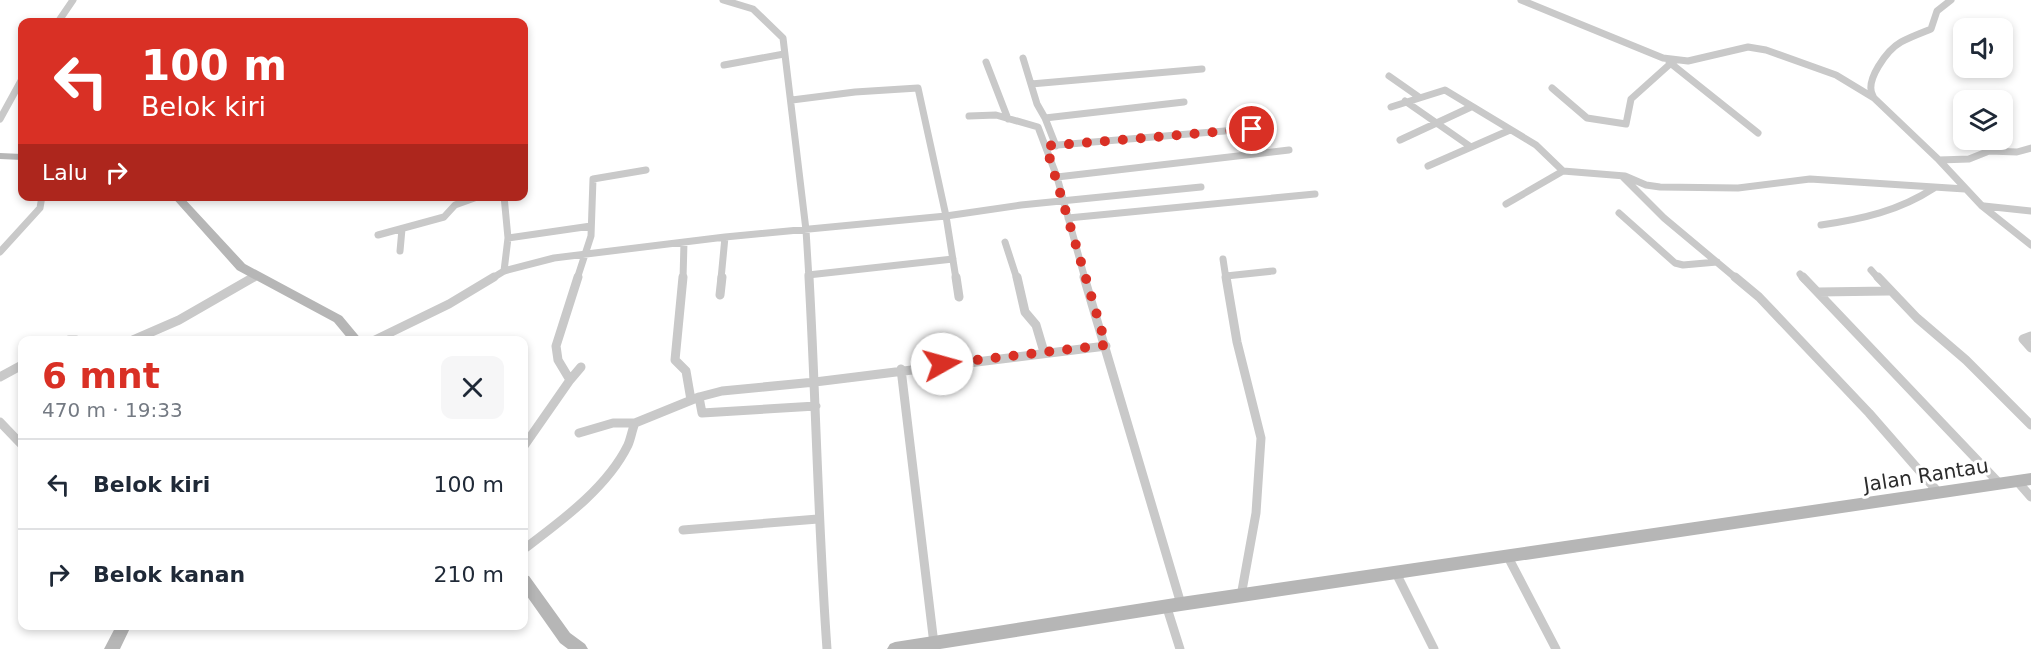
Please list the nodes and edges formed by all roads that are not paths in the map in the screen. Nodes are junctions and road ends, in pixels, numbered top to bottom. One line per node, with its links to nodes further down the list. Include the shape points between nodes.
1 (73, 0): 5 (street)
2 (723, 0): 6 (street, via 753,9 781,34)
3 (1521, 0): 9 (street)
4 (1952, 0): 17 (street, via 1940,6 1930,29 1898,43 1871,76)
5 (61, 18)
6 (784, 54): 10 (street); 18 (street)
7 (1023, 58): 13 (street)
8 (986, 62): 26 (street)
9 (1672, 62): 15 (street, via 1631,99 1626,124 1587,118); 17 (street, via 1741,47 1766,50 1836,75); 30 (street)
10 (724, 65)
11 (1202, 69): 13 (street)
12 (1389, 76): 16 (street)
13 (1031, 84): 24 (street)
14 (18, 86): 25 (street)
15 (1552, 88)
16 (1419, 97): 19 (street); 22 (street, via 1445,90)
17 (1874, 98): 39 (street)
18 (792, 100): 58 (street, via 918,88); 63 (street)
19 (1405, 101): 21 (street); 27 (street)
20 (1184, 102): 24 (street)
21 (1391, 107)
22 (1471, 107): 27 (street); 29 (street)
23 (969, 116): 26 (street)
24 (1045, 118): 33 (street)
25 (0, 119)
26 (1008, 119): 32 (street, via 1036,126)
27 (1437, 123): 31 (street); 34 (street)
28 (1272, 127): 33 (street)
29 (1510, 130): 34 (street); 42 (street, via 1536,146)
30 (1758, 133)
31 (1400, 140)
32 (1046, 146): 33 (street); 44 (street)
33 (1056, 146)
34 (1471, 147): 40 (street)
35 (2031, 148): 39 (street)
36 (1289, 150): 44 (street)
37 (0, 156): 38 (main road)
38 (18, 157)
39 (1939, 160): 47 (street)
40 (1428, 166)
41 (646, 170): 61 (street, via 594,178)
42 (1563, 171): 43 (street); 54 (street)
43 (1622, 176): 46 (street, via 1660,187 1738,188 1810,179); 75 (street)
44 (1057, 177): 53 (street)
45 (1201, 187): 53 (street)
46 (1934, 188): 47 (street); 60 (street, via 1911,204 1879,216)
47 (1965, 189): 55 (street)
48 (1315, 194): 59 (street)
49 (41, 201): 71 (street, via 40,208)
50 (180, 201): 81 (main road, via 241,267)
51 (463, 201): 62 (street, via 444,217)
52 (504, 201): 66 (street)
53 (1062, 201): 58 (street); 59 (street)
54 (1506, 204)
55 (1982, 206): 56 (street); 69 (street)
56 (2031, 211)
57 (1619, 213): 75 (street, via 1675,263)
58 (946, 216): 63 (street); 73 (street)
59 (1068, 218): 91 (street)
60 (1821, 225)
61 (591, 226): 66 (street); 72 (street)
62 (402, 229): 64 (street); 70 (street)
63 (806, 230): 65 (street); 80 (street)
64 (378, 235)
65 (724, 237): 67 (street); 85 (street)
66 (508, 238): 77 (street)
67 (684, 242): 72 (street); 100 (street, via 675,358 686,371)
68 (1005, 242): 93 (street, via 1025,312 1036,325)
69 (2031, 245)
70 (400, 251)
71 (0, 252)
72 (586, 254): 77 (street); 98 (street, via 556,346 555,355)
73 (953, 259): 80 (street); 86 (street)
74 (1223, 259): 82 (street)
75 (1717, 262): 110 (street, via 1759,297)
76 (1871, 270): 83 (street)
77 (504, 271): 89 (street)
78 (1272, 271): 82 (street)
79 (1800, 274): 84 (street)
80 (809, 275): 99 (street)
81 (256, 276): 87 (street, via 179,320); 88 (main road, via 338,319)
82 (1226, 276): 118 (street, via 1237,342 1261,438 1256,513)
83 (1889, 291): 84 (street); 104 (street)
84 (1818, 292): 109 (street)
85 (720, 295)
86 (959, 297)
87 (142, 336)
88 (353, 336)
89 (383, 336)
90 (2031, 336): 92 (street, via 2023,339)
91 (1106, 345): 93 (street); 119 (street)
92 (2031, 348)
93 (1044, 352): 96 (street)
94 (18, 367): 97 (street)
95 (581, 367): 98 (street)
96 (901, 369): 99 (street); 121 (street)
97 (0, 377)
98 (570, 380): 106 (street)
99 (815, 382): 100 (street, via 722,391); 101 (street)
100 (695, 398): 101 (street, via 702,413); 103 (street)
101 (816, 406): 112 (street)
102 (0, 422): 107 (street)
103 (635, 423): 105 (street, via 613,423); 114 (street, via 620,458 587,496)
104 (2031, 425)
105 (579, 433)
106 (528, 440)
107 (18, 441)
108 (2024, 480): 109 (main road, Jalan Rantau); 111 (street)
109 (1999, 483): 110 (main road, Jalan Rantau)
110 (1938, 492): 115 (main road, Jalan Rantau)
111 (2031, 497)
112 (818, 519): 113 (street); 124 (street)
113 (683, 530)
114 (528, 546)
115 (1509, 556): 116 (main road, Jalan Rantau); 128 (street)
116 (1396, 573): 118 (main road, Jalan Rantau); 127 (street)
117 (528, 587): 123 (main road, via 565,638)
118 (1241, 596): 119 (main road, Jalan Rantau)
119 (1174, 606): 121 (main road, Jalan Rantau); 126 (street)
120 (121, 630): 122 (main road)
121 (934, 644): 125 (main road, Jalan Rantau)
122 (112, 649)
123 (580, 649)
124 (827, 649)
125 (895, 649)
126 (1180, 649)
127 (1434, 649)
128 (1556, 649)

